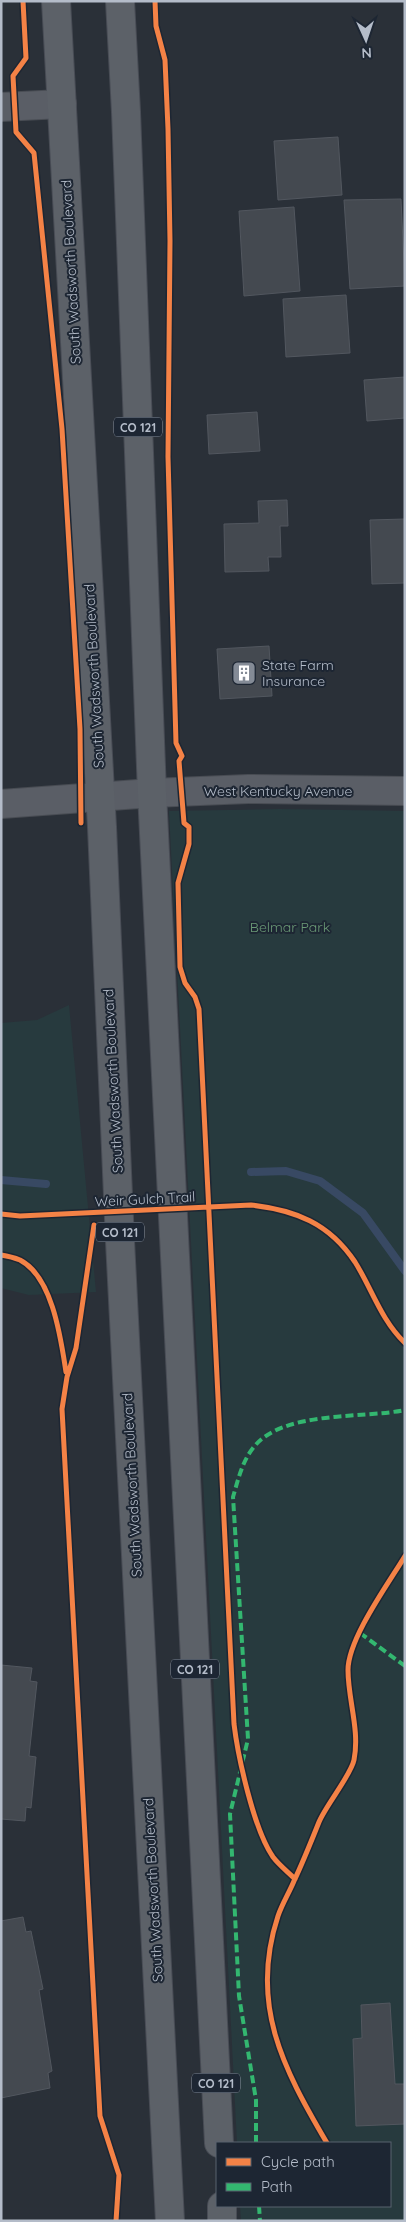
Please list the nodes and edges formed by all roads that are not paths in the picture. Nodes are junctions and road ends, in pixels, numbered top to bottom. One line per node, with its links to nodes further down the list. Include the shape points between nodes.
1 (56, 1): 3 (main road, South Wadsworth Boulevard / CO 121)
2 (120, 1): 6 (main road, CO 121)
3 (62, 104): 4 (street); 7 (main road, South Wadsworth Boulevard / CO 121)
4 (1, 107)
5 (405, 791): 6 (street, West Kentucky Avenue, via 248,789)
6 (152, 793): 7 (street, West Kentucky Avenue); 9 (main road, CO 121)
7 (100, 797): 8 (street, West Kentucky Avenue); 11 (main road, South Wadsworth Boulevard / CO 121)
8 (1, 804)
9 (219, 2142)
10 (222, 2207): 12 (main road)
11 (170, 2221)
12 (222, 2221)

